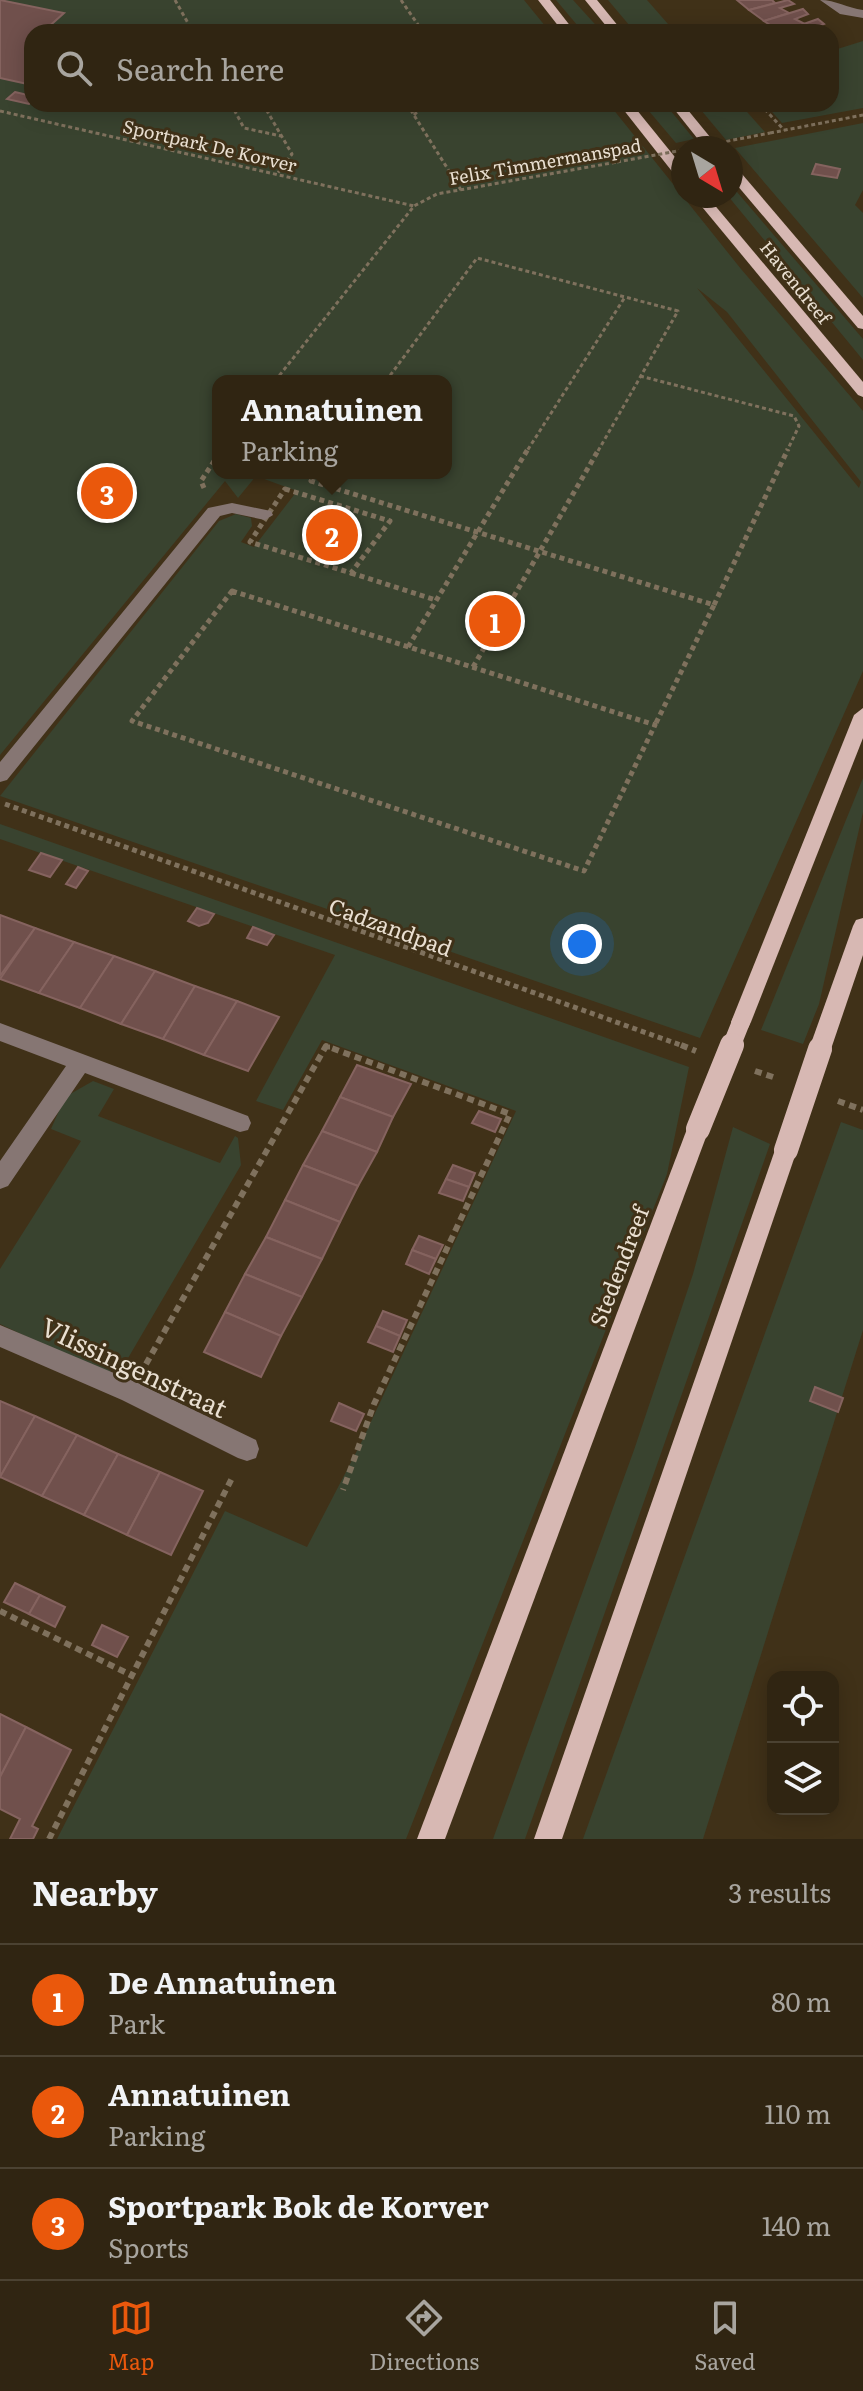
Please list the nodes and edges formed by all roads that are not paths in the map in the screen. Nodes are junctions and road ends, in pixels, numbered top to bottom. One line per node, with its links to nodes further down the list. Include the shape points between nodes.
1 (544, 0): 5 (main road)
2 (591, 0): 6 (main road)
3 (826, 0): 4 (street)
4 (863, 14)
5 (563, 24)
6 (610, 24)
7 (631, 112): 10 (main road)
8 (683, 112): 9 (main road)
9 (702, 136)
10 (671, 161)
11 (743, 184): 13 (main road, Havendreef)
12 (710, 208): 14 (main road, Havendreef)
13 (863, 325)
14 (863, 392)
15 (265, 515): 17 (street, via 232,508 214,512)
16 (863, 715): 25 (main road, Stedendreef, bridge, via 698,1129)
17 (0, 775)
18 (863, 926): 26 (main road, bridge)
19 (0, 1032): 20 (street)
20 (79, 1064): 21 (street); 22 (street)
21 (240, 1123)
22 (0, 1179)
23 (0, 1336): 24 (street, Vlissingenstraat)
24 (247, 1449)
25 (431, 1839)
26 (548, 1839)

